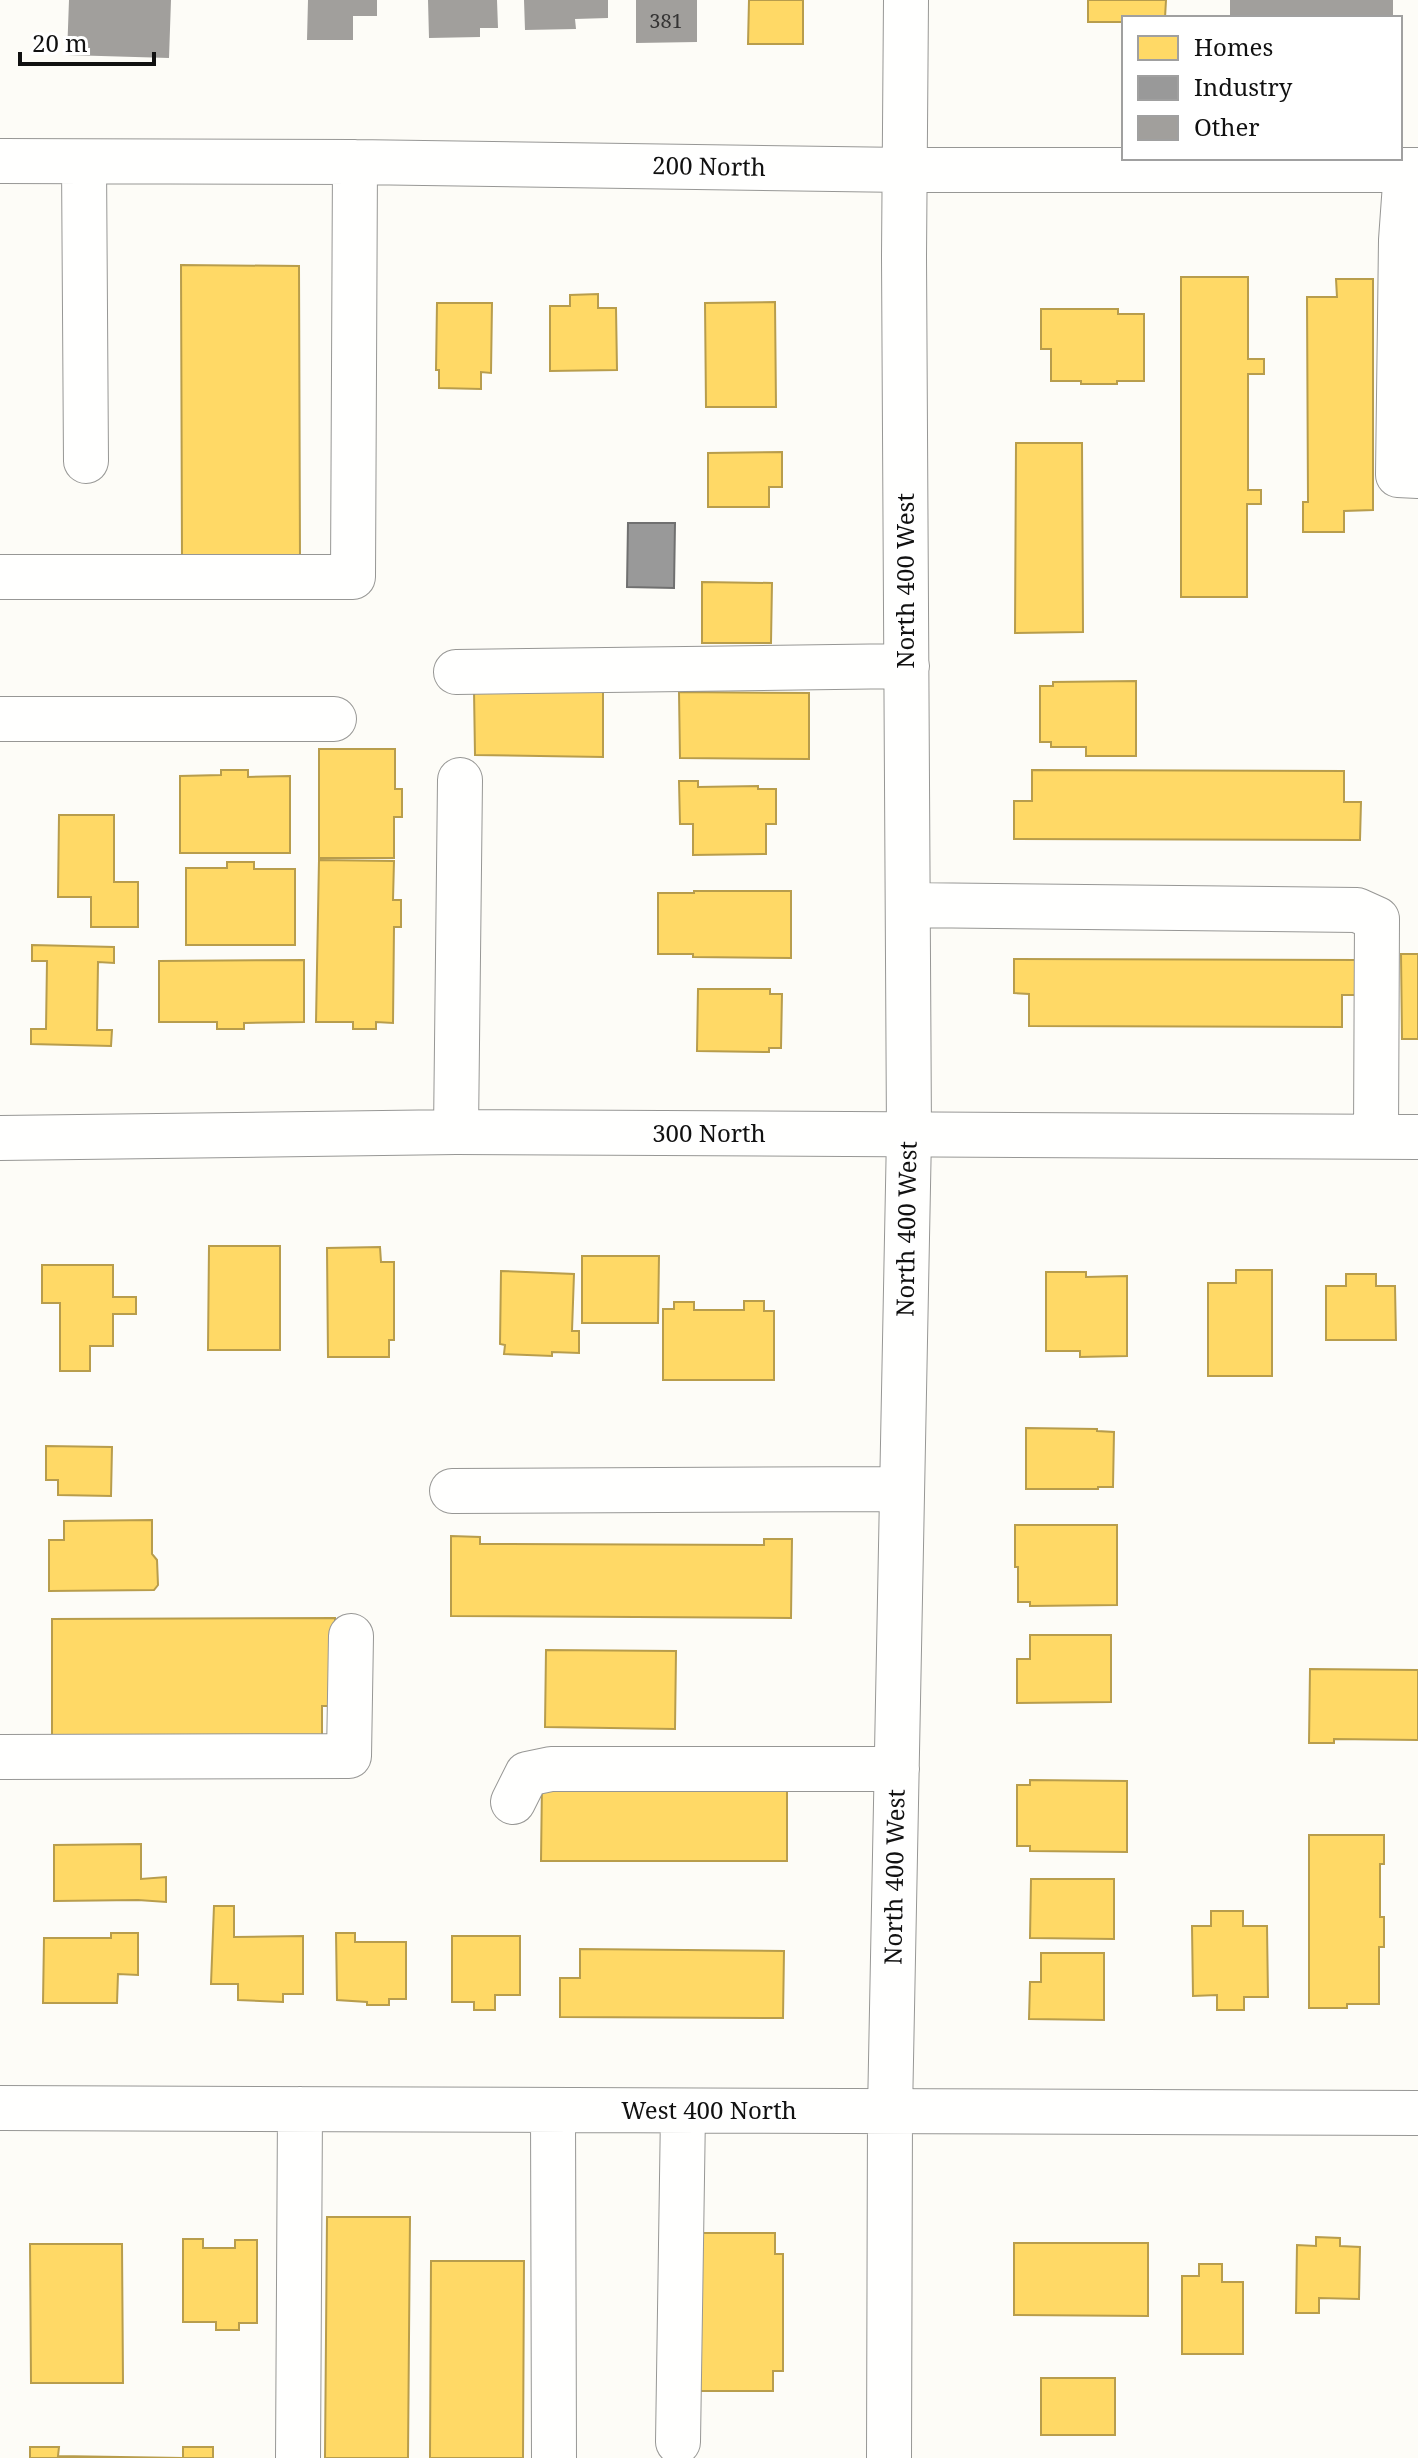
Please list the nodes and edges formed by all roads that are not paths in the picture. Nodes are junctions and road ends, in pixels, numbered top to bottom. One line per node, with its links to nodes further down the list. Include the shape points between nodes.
1 (906, 0): 5 (street, North 400 West)
2 (0, 161): 3 (street, 200 North)
3 (84, 162): 4 (street, 200 North); 7 (street)
4 (355, 162): 5 (street, 200 North); 9 (street, via 353,577)
5 (905, 170): 6 (street, 200 North); 10 (street, North 400 West)
6 (1412, 170): 8 (street, via 1401,240 1398,475)
7 (86, 461)
8 (1418, 476)
9 (0, 577)
10 (907, 666): 11 (street); 15 (street, North 400 West)
11 (456, 672)
12 (0, 719): 13 (street)
13 (334, 719)
14 (460, 780): 16 (street)
15 (908, 905): 17 (street, North 400 West); 18 (street, via 1357,910 1377,919)
16 (456, 1132): 17 (street, 300 North); 19 (street, 300 North)
17 (909, 1135): 18 (street, 300 North); 20 (street, North 400 West)
18 (1397, 1137)
19 (0, 1138)
20 (902, 1489): 21 (street); 24 (street, North 400 West)
21 (452, 1491)
22 (351, 1636): 23 (street, via 349,1756)
23 (0, 1757)
24 (897, 1769): 25 (street, via 551,1769 527,1774); 30 (street, North 400 West)
25 (513, 1802)
26 (0, 2108): 27 (street, West 400 North)
27 (300, 2109): 28 (street, West 400 North); 33 (street)
28 (553, 2111): 29 (street, West 400 North); 34 (street)
29 (683, 2112): 30 (street, West 400 North); 32 (street)
30 (890, 2112): 31 (street, West 400 North); 35 (street, North 400 West)
31 (1418, 2113)
32 (678, 2442)
33 (298, 2458)
34 (554, 2458)
35 (889, 2458)

